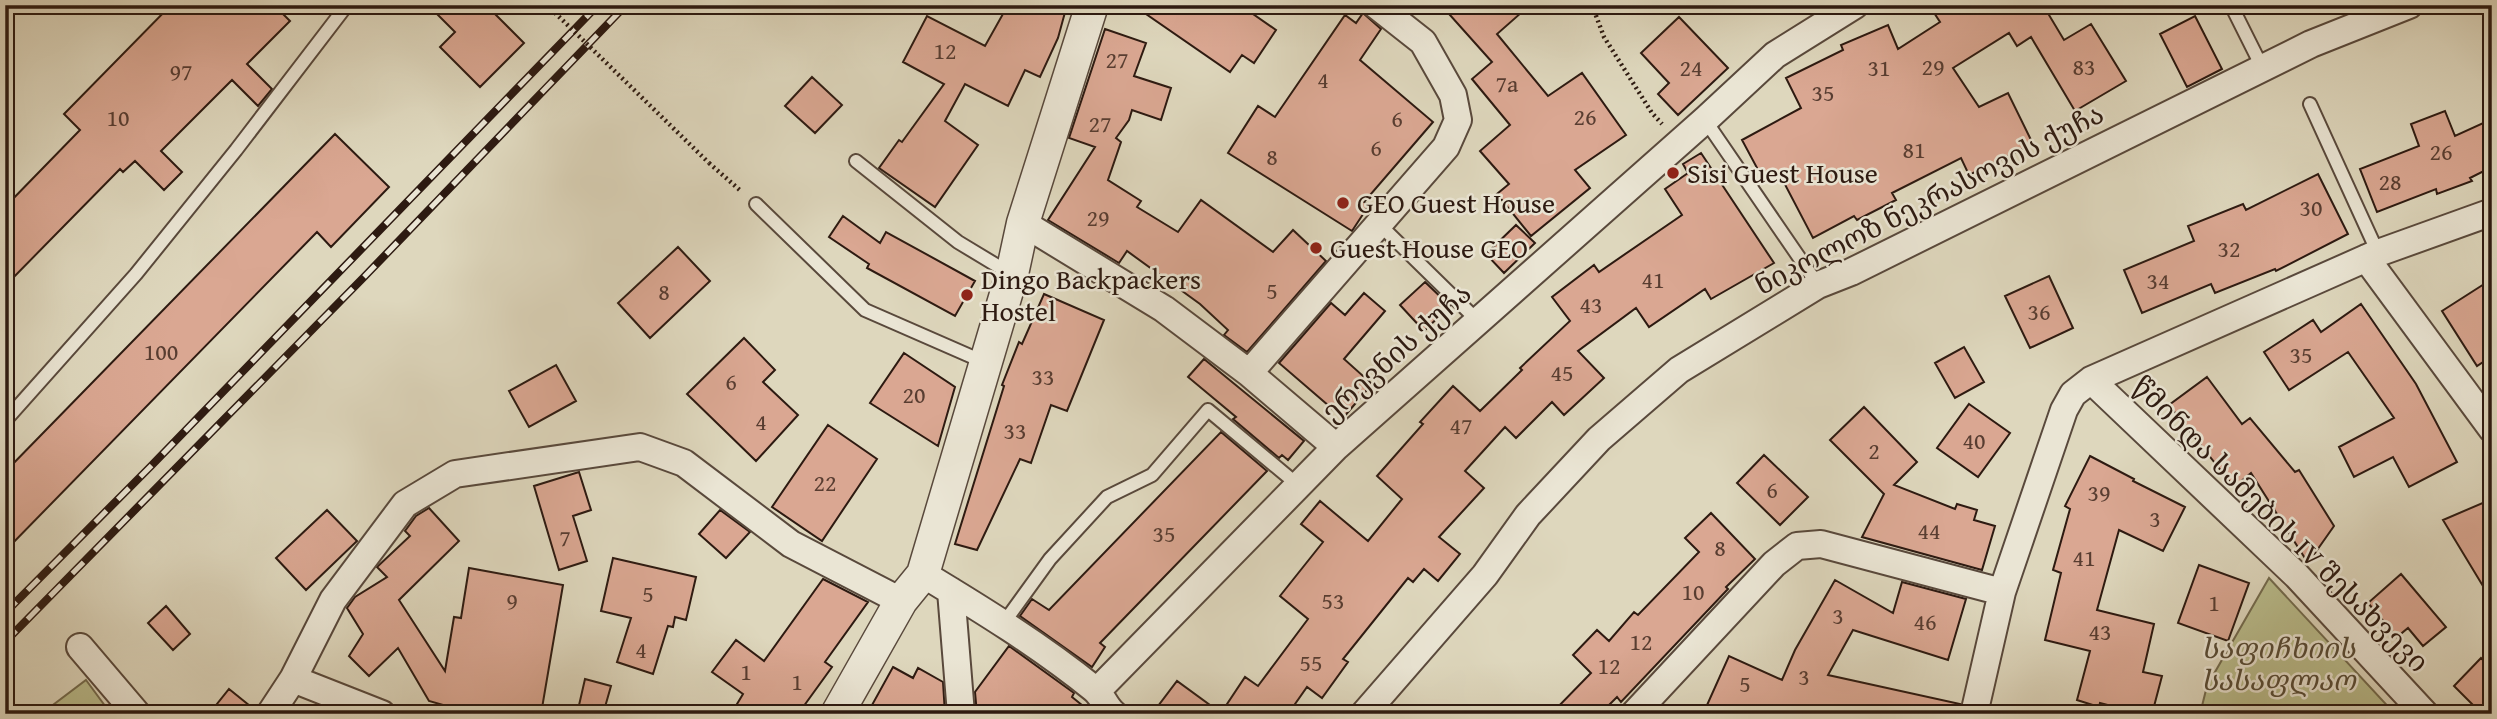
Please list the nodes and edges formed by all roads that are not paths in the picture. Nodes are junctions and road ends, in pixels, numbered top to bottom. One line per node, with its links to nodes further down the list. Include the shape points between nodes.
1 (347, 5): 22 (lane, via 136,274)
2 (1092, 5): 13 (street)
3 (1376, 5): 14 (street, via 1423,42 1453,95 1458,120 1446,147)
4 (1855, 5): 9 (street, ერევნის ქუჩა, via 1775,55)
5 (2231, 5): 7 (lane)
6 (2409, 5): 7 (street, ნიკოლოზ ნეკრასოვის ქუჩა)
7 (2262, 67): 17 (street, ნიკოლოზ ნეკრასოვის ქუჩა)
8 (2310, 104): 15 (lane)
9 (1705, 120): 17 (lane); 18 (street, ერევნის ქუჩა)
10 (856, 161): 16 (lane, via 958,242)
11 (756, 204): 19 (lane, via 865,310)
12 (2492, 212): 15 (street)
13 (1023, 223): 16 (street); 20 (street, via 1164,309)
14 (1379, 224): 18 (lane); 20 (street)
15 (2372, 256): 21 (street); 23 (street)
16 (1012, 274): 19 (street)
17 (1818, 285): 40 (street, ნიკოლოზ ნეკრასოვის ქუჩა, via 1679,370 1599,439 1528,515 1485,575)
18 (1478, 321): 24 (street, ერევნის ქუჩა)
19 (984, 362): 26 (street)
20 (1249, 373): 24 (street)
21 (2091, 380): 28 (street, via 2073,394 2064,410); 43 (street, წმინდა სამების IV შესახვევი, via 2297,576)
22 (5, 421)
23 (2492, 429)
24 (1336, 447): 25 (street, ერევნის ქუჩა)
25 (1298, 485): 30 (lane, via 1208,411 1152,475 1107,497 1050,559); 33 (street, ერევნის ქუჩა)
26 (923, 574): 27 (street); 29 (street)
27 (951, 591): 30 (street); 38 (street)
28 (2002, 592): 41 (street, via 1821,544 1797,546 1774,564); 42 (street)
29 (901, 601): 32 (street, via 791,544 684,463 640,447 455,474 405,504 333,600); 37 (street)
30 (1003, 624): 33 (street)
31 (80, 647): 34 (street)
32 (293, 679): 35 (street); 36 (street)
33 (1097, 691): 39 (street)
34 (137, 714)
35 (270, 714)
36 (382, 714)
37 (837, 714)
38 (961, 714)
39 (1114, 714)
40 (1364, 714)
41 (1634, 714)
42 (1974, 714)
43 (2426, 714)

